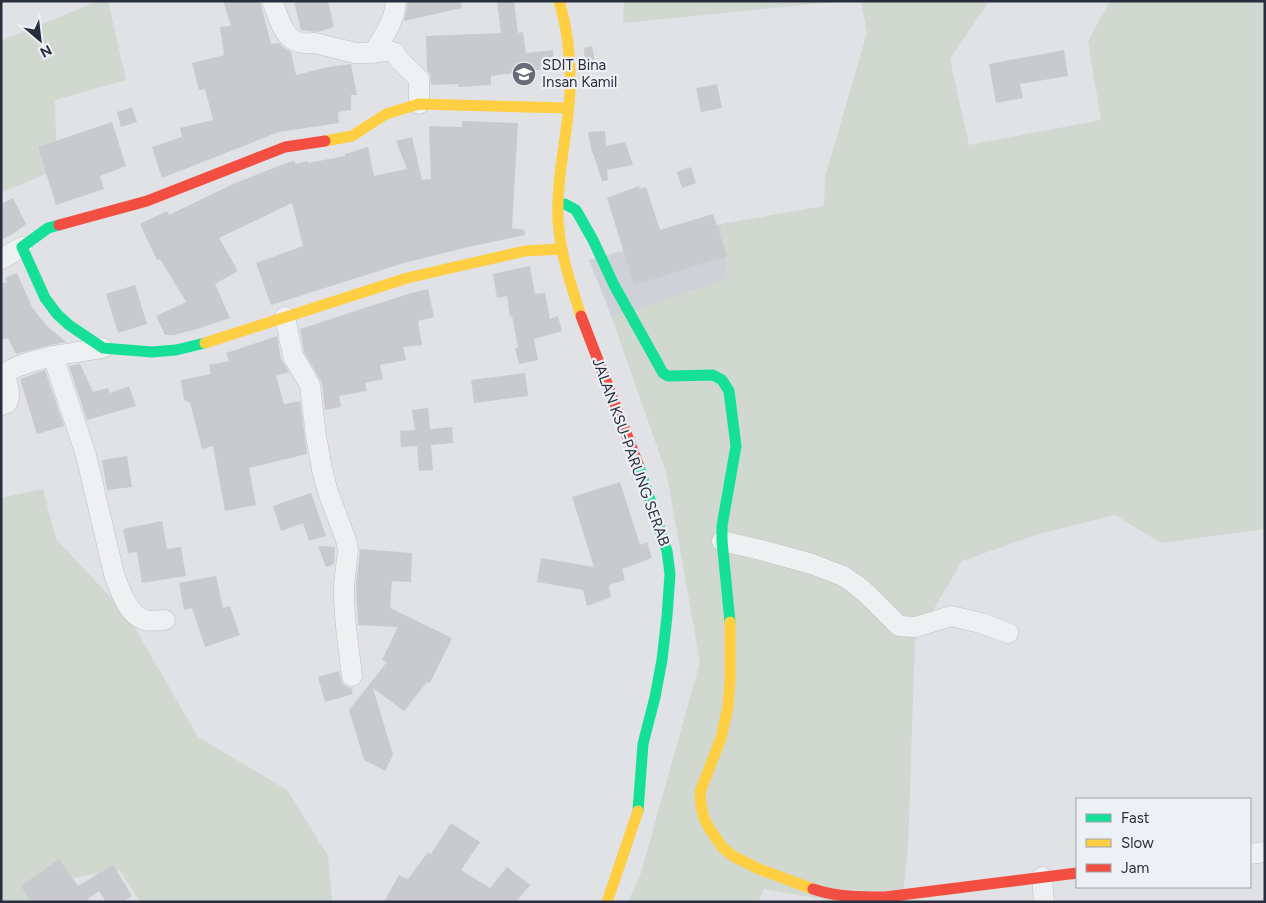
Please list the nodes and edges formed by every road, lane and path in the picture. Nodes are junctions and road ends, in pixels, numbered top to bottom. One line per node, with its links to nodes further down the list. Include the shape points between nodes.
1 (272, 1): 4 (street, via 292,41 355,53)
2 (396, 1): 4 (street, via 389,28)
3 (559, 1): 6 (street, JALAN KSU-PARUNG SERAB, via 570,61)
4 (373, 52): 5 (street, via 395,53 419,79)
5 (419, 104): 6 (street); 8 (street, via 386,114 352,136 285,147 147,202 48,228)
6 (568, 108): 7 (street, JALAN KSU-PARUNG SERAB)
7 (558, 205): 9 (street, JALAN KSU-PARUNG SERAB); 15 (street, via 565,204 576,210 663,373 668,376 713,374 729,390 736,446)
8 (22, 247): 10 (street); 12 (street, via 45,298 57,314 69,326)
9 (561, 249): 11 (street, via 525,250 431,272); 24 (street, JALAN KSU-PARUNG SERAB, via 587,333 658,523 670,574 662,660 644,744 638,813)
10 (1, 259)
11 (285, 317): 12 (street, via 176,350 152,352); 18 (street, via 293,356 310,384 322,469 346,540 344,600)
12 (103, 348): 13 (street)
13 (53, 356): 14 (street, via 6,373 10,395 7,403); 16 (street, via 86,455 119,588 139,618)
14 (1, 405)
15 (722, 540): 17 (street, via 812,564 843,576 867,594 899,626 916,628 951,616); 23 (street, via 730,620 730,680 725,723 700,792 704,818 723,848 758,870 821,892)
16 (165, 620)
17 (1008, 633)
18 (352, 676)
19 (1265, 852): 20 (street)
20 (1251, 854)
21 (1076, 873): 22 (street)
22 (1042, 877): 23 (street); 25 (street)
23 (884, 899)
24 (607, 902)
25 (1044, 902)

